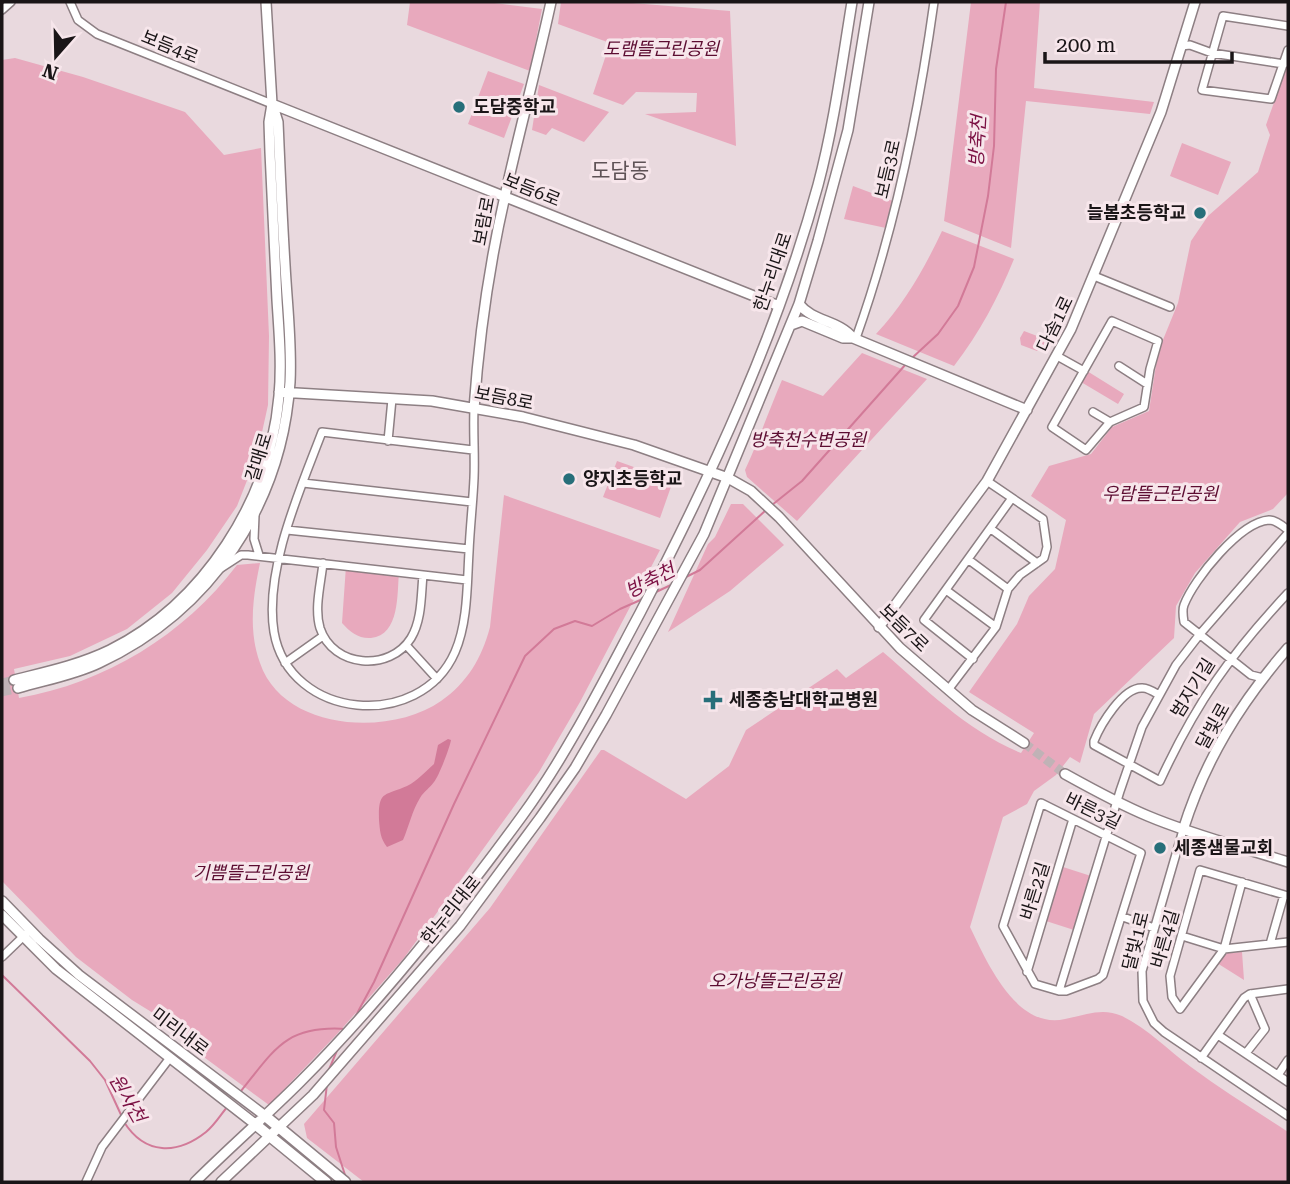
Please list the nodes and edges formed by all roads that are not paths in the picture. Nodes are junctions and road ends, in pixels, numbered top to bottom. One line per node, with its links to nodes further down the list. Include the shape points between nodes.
1 (11, 2): 9 (street)
2 (70, 2): 15 (street, 보듬4로, via 78,20 97,34)
3 (266, 2): 15 (street, 갈매로)
4 (551, 2): 16 (street, 보람로)
5 (852, 2): 19 (street, 한누리대로, via 822,169)
6 (869, 2): 18 (street, 한누리대로, via 848,130)
7 (934, 2): 22 (street, 보듬3로, via 907,163 886,245)
8 (1195, 2): 11 (street, 다솜1로)
9 (2, 10)
10 (1288, 26): 13 (street, via 1223,16)
11 (1181, 46): 13 (street); 17 (street, 다솜1로, via 1161,112)
12 (1288, 50): 14 (street)
13 (1212, 52): 14 (street); 14 (street, via 1202,90 1271,99)
14 (1283, 64)
15 (272, 104): 16 (street, 보듬6로); 27 (street, 갈매로, via 279,133 290,361)
16 (505, 196): 19 (street, 보듬6로); 29 (street, 보람로, via 489,278)
17 (1094, 276): 20 (street); 23 (street, 다솜1로)
18 (799, 304): 21 (street, 한누리대로); 22 (street, via 807,314)
19 (779, 306): 35 (street, 한누리대로)
20 (1170, 307)
21 (791, 325): 22 (street, via 802,321); 36 (street, 한누리대로)
22 (854, 338): 30 (street)
23 (1057, 356): 25 (street); 30 (street, 다솜1로)
24 (1119, 366): 26 (street)
25 (1084, 372): 26 (street, via 1112,321 1158,341); 32 (street, via 1052,427 1086,450)
26 (1147, 384): 32 (street, via 1144,407)
27 (284, 392): 28 (street, 보듬8로); 41 (street, 갈매로, via 279,449); 45 (street, 갈매로, via 260,480)
28 (392, 399): 29 (street, 보듬8로); 33 (street)
29 (474, 409): 34 (street); 35 (street, 보듬8로, via 628,444)
30 (1027, 410): 37 (street, 다솜1로)
31 (1093, 412): 32 (street)
32 (1110, 422)
33 (388, 441): 34 (street); 38 (street, via 321,432)
34 (473, 450): 40 (street)
35 (713, 472): 36 (street); 104 (street, 한누리대로, via 590,706 524,812 408,962 298,1084)
36 (728, 478): 59 (street, 보듬7로, via 751,491 779,517); 107 (street, 한누리대로, via 704,534 575,768 479,900 358,1046)
37 (987, 481): 39 (street); 59 (street, 다솜1로)
38 (303, 483): 40 (street); 43 (street)
39 (1012, 498): 42 (street); 52 (street, via 1043,519 1047,547)
40 (472, 502): 47 (street)
41 (256, 512): 46 (street, 갈매로); 48 (street, via 254,539)
42 (991, 529): 50 (street); 52 (street)
43 (287, 530): 47 (street); 49 (street)
44 (1288, 532): 61 (street, 범지기길); 61 (street, via 1268,520 1246,528 1200,577 1183,612 1184,622)
45 (230, 537): 46 (street); 53 (street, 갈매로, via 187,594 145,628 110,650 16,684 73,673 114,655 167,621)
46 (239, 544): 48 (street); 53 (street, 갈매로)
47 (469, 549): 55 (street)
48 (259, 555): 49 (street); 53 (street, via 242,555)
49 (278, 558): 51 (street); 67 (street, via 272,612)
50 (969, 560): 56 (street); 57 (street)
51 (323, 563): 54 (street); 62 (street, via 317,613)
52 (1037, 563): 56 (street)
53 (220, 569)
54 (423, 575): 55 (street); 63 (street, via 418,620)
55 (467, 580): 69 (street, via 461,636)
56 (1008, 589): 60 (street)
57 (946, 590): 60 (street); 66 (street, via 924,620)
58 (1288, 593): 65 (street, 범지기길)
59 (879, 627): 70 (street, 보듬7로)
60 (996, 627): 66 (street)
61 (1200, 634): 65 (street); 71 (street, 범지기길)
62 (323, 636): 63 (street, via 331,648 365,662 394,655); 67 (street)
63 (406, 645): 69 (street)
64 (1288, 648): 68 (street, 달빛로)
65 (1230, 658): 68 (street); 73 (street, 범지기길, via 1193,714 1160,781)
66 (973, 659): 70 (street)
67 (285, 663): 69 (street, via 312,689 354,706 400,702)
68 (1263, 678): 77 (street, 달빛로, via 1224,735)
69 (437, 679)
70 (948, 690): 72 (street, 보듬7로)
71 (1159, 695): 73 (street, 범지기길); 73 (street, 범지기길, via 1139,688 1110,710 1100,726 1094,745)
72 (1024, 743)
73 (1129, 765): 75 (street, 범지기길)
74 (1065, 774): 75 (street)
75 (1117, 802): 77 (street); 78 (street, 범지기길)
76 (1073, 819): 78 (street, 바른3길); 93 (street, 바른2길); 93 (street, 바른3길, via 1041,803 1006,914 1003,926)
77 (1183, 830): 79 (street); 85 (street, 달빛1로)
78 (1108, 837): 84 (street, 바른3길, via 1141,853); 95 (street, 범지기길)
79 (1288, 862)
80 (1242, 883): 81 (street, 바른4길); 87 (street, 바른4길, via 1200,870); 91 (street)
81 (1286, 896): 90 (street)
82 (2, 901): 86 (street, 미리내로)
83 (2, 915): 88 (street, 미리내로)
84 (1122, 917): 85 (street); 95 (street, 바른3길, via 1102,975)
85 (1154, 928): 99 (street, 달빛1로, via 1142,979 1147,1010 1164,1032)
86 (30, 930): 88 (street); 104 (street, 미리내로, via 79,975)
87 (1182, 936): 91 (street); 91 (street, 바른4길, via 1169,986 1180,1009)
88 (22, 937): 92 (street); 100 (street, 미리내로)
89 (1288, 942): 90 (street)
90 (1270, 944): 91 (street)
91 (1224, 948)
92 (5, 955)
93 (1027, 971): 95 (street, via 1035,984)
94 (1288, 989): 96 (street)
95 (1063, 991)
96 (1250, 993): 97 (street); 98 (street, via 1265,1029)
97 (1218, 1035): 98 (street); 99 (street)
98 (1246, 1053): 102 (street)
99 (1201, 1058): 105 (street, 달빛1로)
100 (169, 1059): 106 (street, 미리내로); 110 (street, via 112,1132)
101 (1288, 1060): 102 (street)
102 (1278, 1075): 103 (street)
103 (1288, 1082)
104 (264, 1115): 106 (street, 한누리대로); 107 (main road, 미리내로)
105 (1288, 1116)
106 (255, 1124): 108 (main road, 미리내로); 111 (street, 한누리대로)
107 (278, 1127): 108 (street, 한누리대로); 113 (main road, 미리내로)
108 (269, 1136): 109 (main road, 미리내로); 112 (street, 한누리대로)
109 (322, 1181)
110 (86, 1182)
111 (195, 1182)
112 (221, 1182)
113 (345, 1182)

